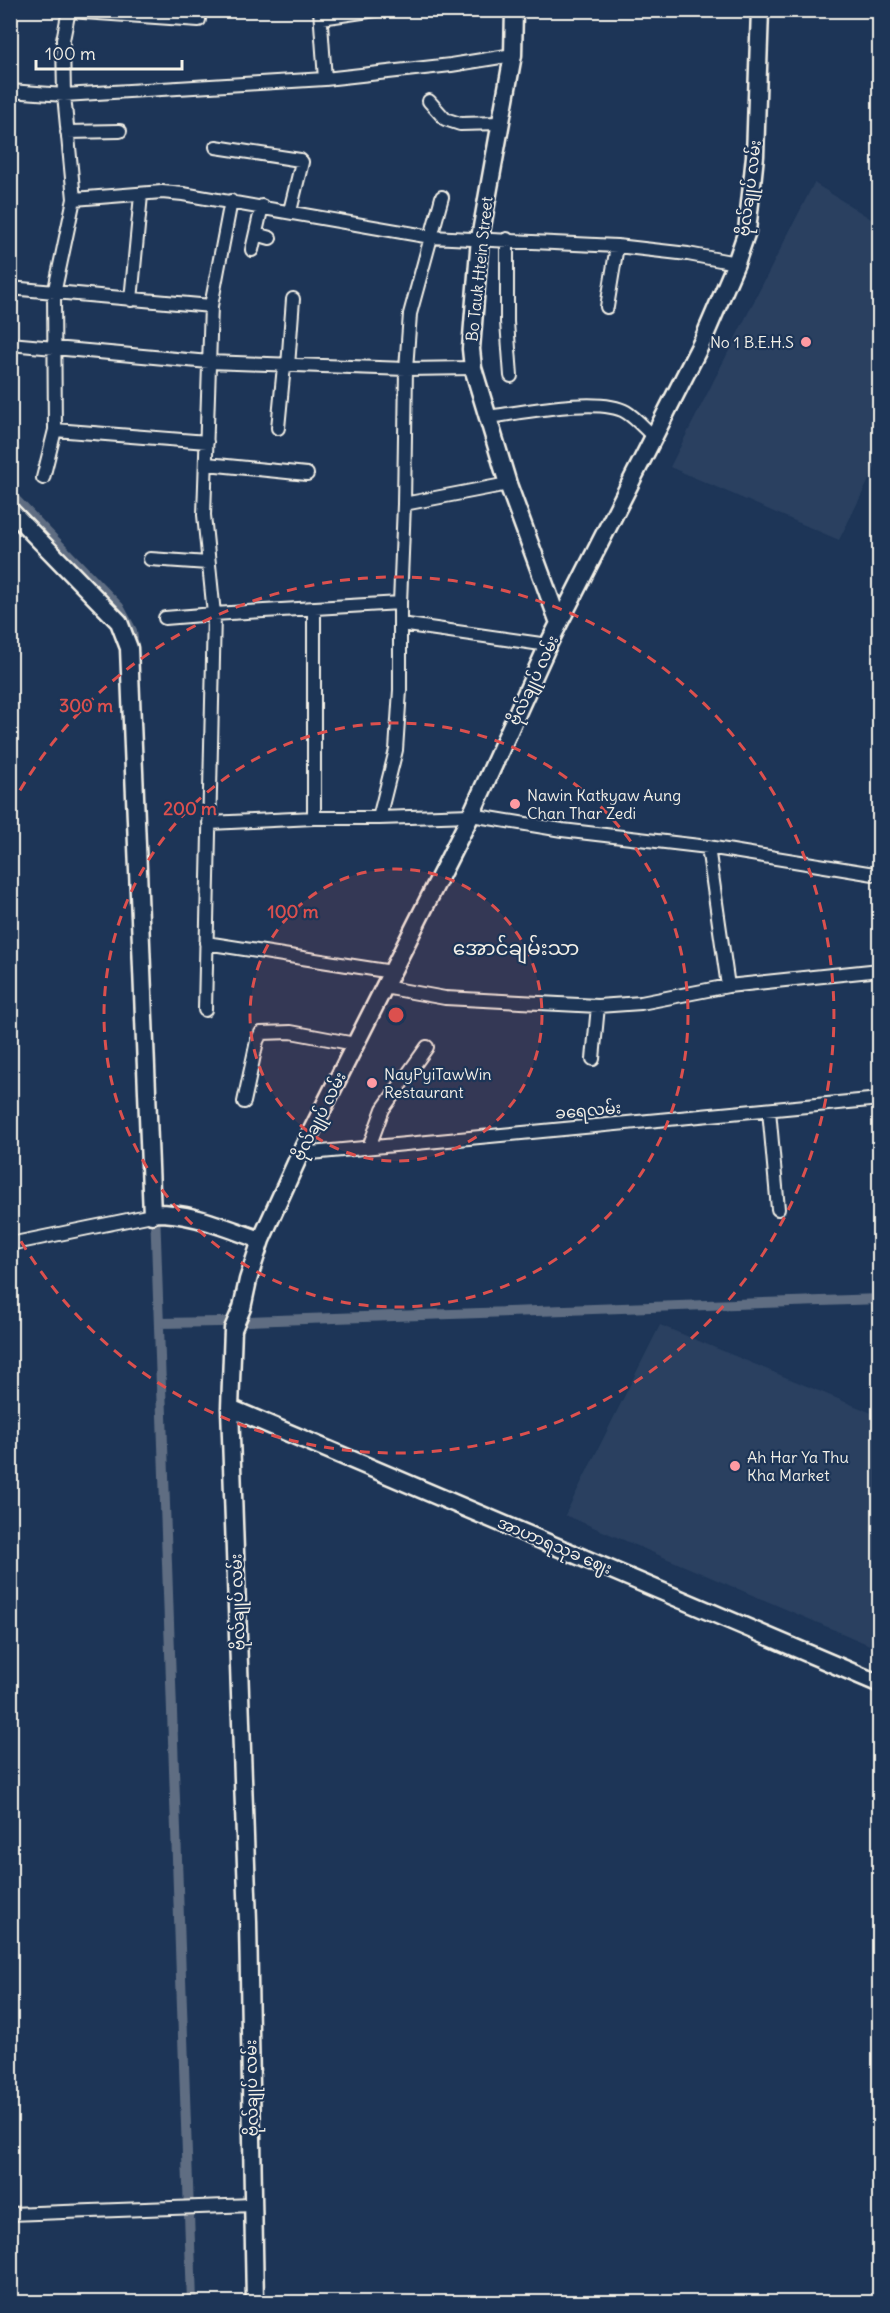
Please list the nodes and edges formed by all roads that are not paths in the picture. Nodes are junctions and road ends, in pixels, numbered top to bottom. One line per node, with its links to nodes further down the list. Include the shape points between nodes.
1 (199, 10): 5 (street, via 199,20)
2 (376, 10): 6 (street)
3 (514, 10): 7 (main road, Bo Tauk Htein Street)
4 (760, 10): 29 (main road, ဗိုလ်ချုပ် လမ်း, via 755,156 747,231)
5 (69, 11): 10 (street, via 63,40)
6 (320, 14): 8 (street)
7 (513, 55): 8 (street); 12 (main road, Bo Tauk Htein Street)
8 (325, 79): 10 (street)
9 (10, 91): 10 (street)
10 (64, 95): 14 (street)
11 (429, 100): 12 (street, via 445,119 460,124)
12 (500, 123): 25 (main road, Bo Tauk Htein Street)
13 (120, 130): 14 (street)
14 (67, 132): 18 (street)
15 (216, 147): 21 (street, via 300,160)
16 (141, 195): 18 (street); 19 (street, via 162,192); 33 (street)
17 (442, 197): 23 (street)
18 (74, 199): 31 (street)
19 (231, 201): 20 (street); 34 (street)
20 (262, 206): 21 (street); 22 (street)
21 (290, 211): 23 (street)
22 (256, 234): 24 (street); 28 (street)
23 (431, 237): 25 (street); 41 (street, via 410,315)
24 (270, 238)
25 (480, 238): 26 (street); 40 (main road, Bo Tauk Htein Street, via 471,349)
26 (507, 239): 27 (street); 42 (street)
27 (617, 246): 29 (street); 35 (street)
28 (252, 250)
29 (736, 263): 46 (main road, ဗိုလ်ချုပ် လမ်း)
30 (10, 288): 31 (street)
31 (54, 294): 33 (street); 37 (street)
32 (293, 299): 39 (street)
33 (131, 300): 34 (street)
34 (211, 306): 38 (street)
35 (607, 307)
36 (10, 344): 37 (street)
37 (56, 348): 38 (street); 45 (street)
38 (209, 363): 39 (street); 47 (street)
39 (286, 366): 41 (street); 44 (street)
40 (473, 368): 41 (street); 43 (main road, Bo Tauk Htein Street)
41 (406, 369): 52 (street)
42 (511, 376)
43 (488, 417): 46 (street, via 605,405 628,413); 51 (main road, Bo Tauk Htein Street)
44 (278, 428)
45 (55, 430): 47 (street); 50 (street)
46 (654, 437): 60 (main road, ဗိုလ်ချုပ် လမ်း)
47 (207, 442): 48 (street)
48 (207, 464): 49 (street); 55 (street, via 204,515)
49 (307, 474)
50 (43, 478)
51 (508, 484): 52 (street); 60 (main road, Bo Tauk Htein Street)
52 (404, 504): 56 (street)
53 (10, 510): 85 (main road, via 119,622 129,648)
54 (150, 559): 55 (street)
55 (208, 563): 58 (street)
56 (400, 603): 57 (street); 61 (street)
57 (314, 609): 58 (street); 64 (street)
58 (213, 614): 59 (street); 66 (street)
59 (165, 618)
60 (560, 623): 62 (main road, ဗိုလ်ချုပ် လမ်း)
61 (401, 624): 62 (street); 65 (street, via 396,750)
62 (548, 645): 63 (main road, ဗိုလ်ချုပ် လမ်း)
63 (471, 815): 65 (street); 67 (street); 71 (main road, ဗိုလ်ချုပ် လမ်း)
64 (314, 818): 65 (street); 66 (street)
65 (379, 818)
66 (208, 823): 69 (street)
67 (708, 847): 68 (street); 72 (street)
68 (879, 875)
69 (206, 943): 71 (street); 75 (street)
70 (879, 970): 72 (street)
71 (392, 972): 73 (main road, ဗိုလ်ချုပ် လမ်း)
72 (728, 986): 74 (street, via 652,1001)
73 (384, 987): 74 (street, via 445,998); 76 (main road, ဗိုလ်ချုပ် လမ်း)
74 (598, 1006): 78 (street)
75 (205, 1010)
76 (355, 1044): 80 (street, via 291,1032 261,1033); 83 (main road, ဗိုလ်ချုပ် လမ်း)
77 (427, 1047): 82 (street, via 383,1109)
78 (593, 1059)
79 (879, 1099): 81 (street, ခရေလမ်း)
80 (244, 1102)
81 (769, 1110): 82 (street, ခရေလမ်း); 84 (street)
82 (369, 1148): 83 (street, ခရေလမ်း)
83 (300, 1154): 86 (main road, ဗိုလ်ချုပ် လမ်း)
84 (778, 1209)
85 (155, 1214): 86 (main road, via 196,1217); 87 (street)
86 (261, 1240): 88 (main road, ဗိုလ်ချုပ် လမ်း, via 233,1329)
87 (10, 1244)
88 (231, 1408): 89 (main road, အာဟာရသုခ ဈေး); 90 (main road, ဗိုလ်ချုပ် လမ်း)
89 (879, 1684)
90 (253, 2205): 91 (street); 92 (main road, ဗိုလ်ချုပ် လမ်း)
91 (10, 2214)
92 (255, 2302)

